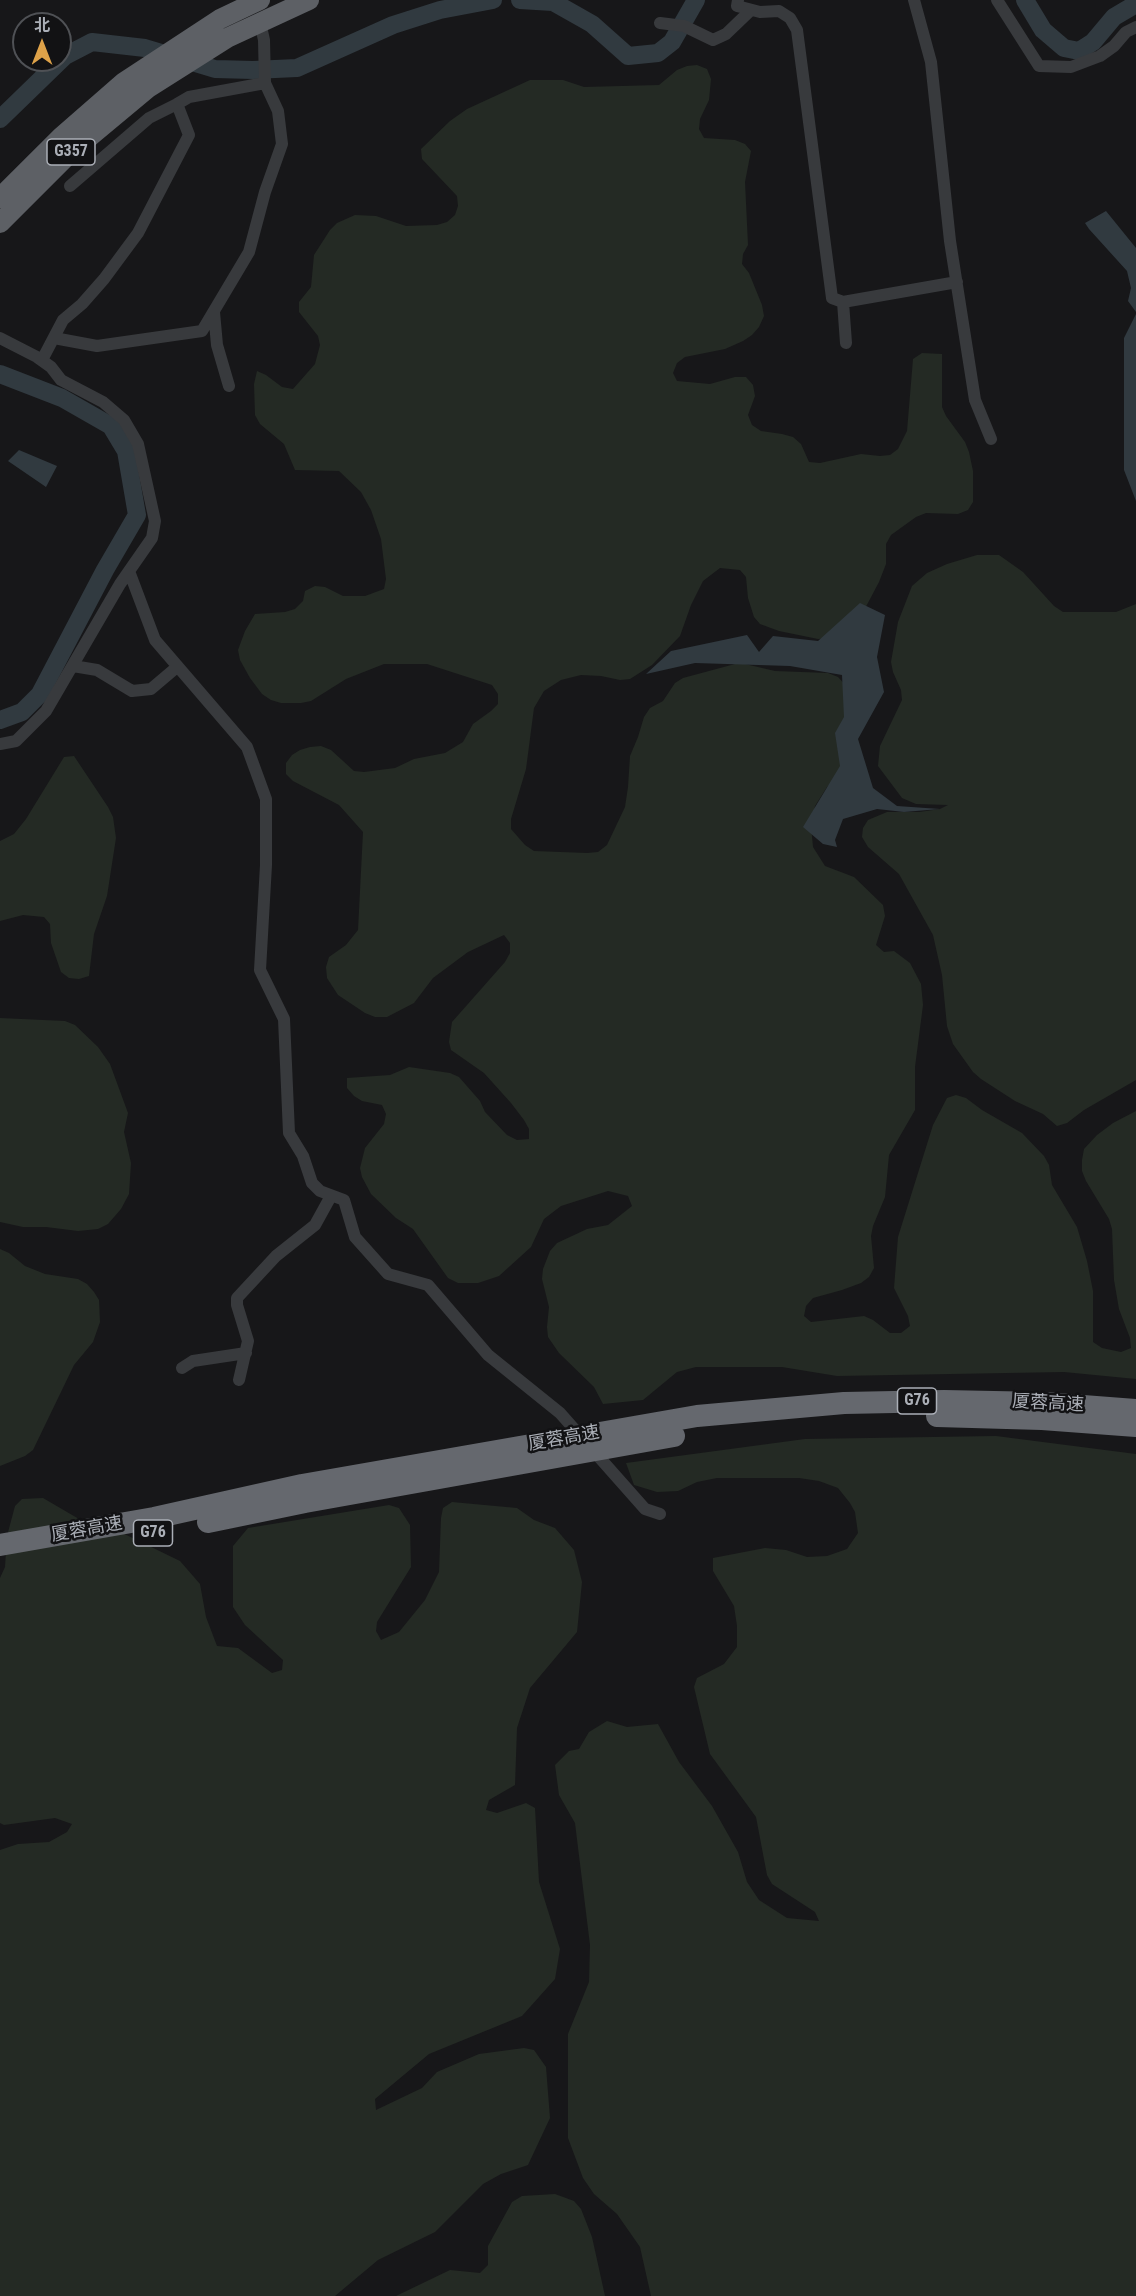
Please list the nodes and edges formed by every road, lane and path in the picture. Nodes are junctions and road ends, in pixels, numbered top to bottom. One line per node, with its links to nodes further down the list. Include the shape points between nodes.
1 (260, 0): 13 (highway, G357, via 220,19 124,82)
2 (309, 0): 7 (highway, G357)
3 (738, 0): 6 (street, via 737,6)
4 (914, 0): 15 (street, via 931,62)
5 (997, 0): 9 (street, via 1039,66 1071,66 1100,56)
6 (751, 10): 8 (street, via 726,34 712,40 684,26); 16 (street, via 779,11 790,18 797,30 832,298)
7 (260, 22): 10 (street); 14 (highway, G357, via 148,88 70,153)
8 (660, 23)
9 (1136, 27)
10 (265, 83): 11 (street, via 189,97); 17 (street, via 278,111 282,144 264,192 249,252)
11 (177, 104): 12 (street, via 149,118); 19 (street, via 189,135 138,233 97,288 63,320)
12 (70, 186)
13 (0, 198)
14 (0, 223)
15 (957, 282): 16 (street); 23 (street, via 975,400)
16 (843, 302): 20 (street)
17 (214, 312): 19 (street, via 202,331 97,346); 22 (street, via 217,345)
18 (0, 338): 21 (street)
19 (54, 338): 21 (street)
20 (846, 343)
21 (42, 360): 24 (street, via 61,380 103,402 124,420 138,444 155,521 152,538)
22 (229, 386)
23 (991, 439)
24 (129, 571): 25 (street); 26 (street, via 155,640)
25 (73, 666): 26 (street, via 98,670 132,691 151,688); 27 (street, via 46,711 16,741)
26 (177, 667): 28 (street, via 247,747 266,799 260,970 284,1019 289,1133 303,1156 312,1183)
27 (0, 744)
28 (331, 1196): 29 (street, via 315,1225 276,1256 237,1298 248,1341); 36 (street, via 344,1200 355,1237 388,1274 428,1285 488,1355 560,1413 645,1509)
29 (246, 1353): 30 (street, via 193,1361); 31 (street)
30 (182, 1368)
31 (239, 1380)
32 (1136, 1410): 33 (highway, 厦蓉高速 / G76, via 1044,1403 844,1403)
33 (699, 1424): 34 (highway, 厦蓉高速 / G76, via 943,1416); 35 (highway, 厦蓉高速 / G76)
34 (1136, 1426)
35 (303, 1493): 37 (highway, 厦蓉高速 / G76); 38 (highway, 厦蓉高速 / G76, via 160,1532)
36 (660, 1514)
37 (0, 1545)
38 (0, 1561)

